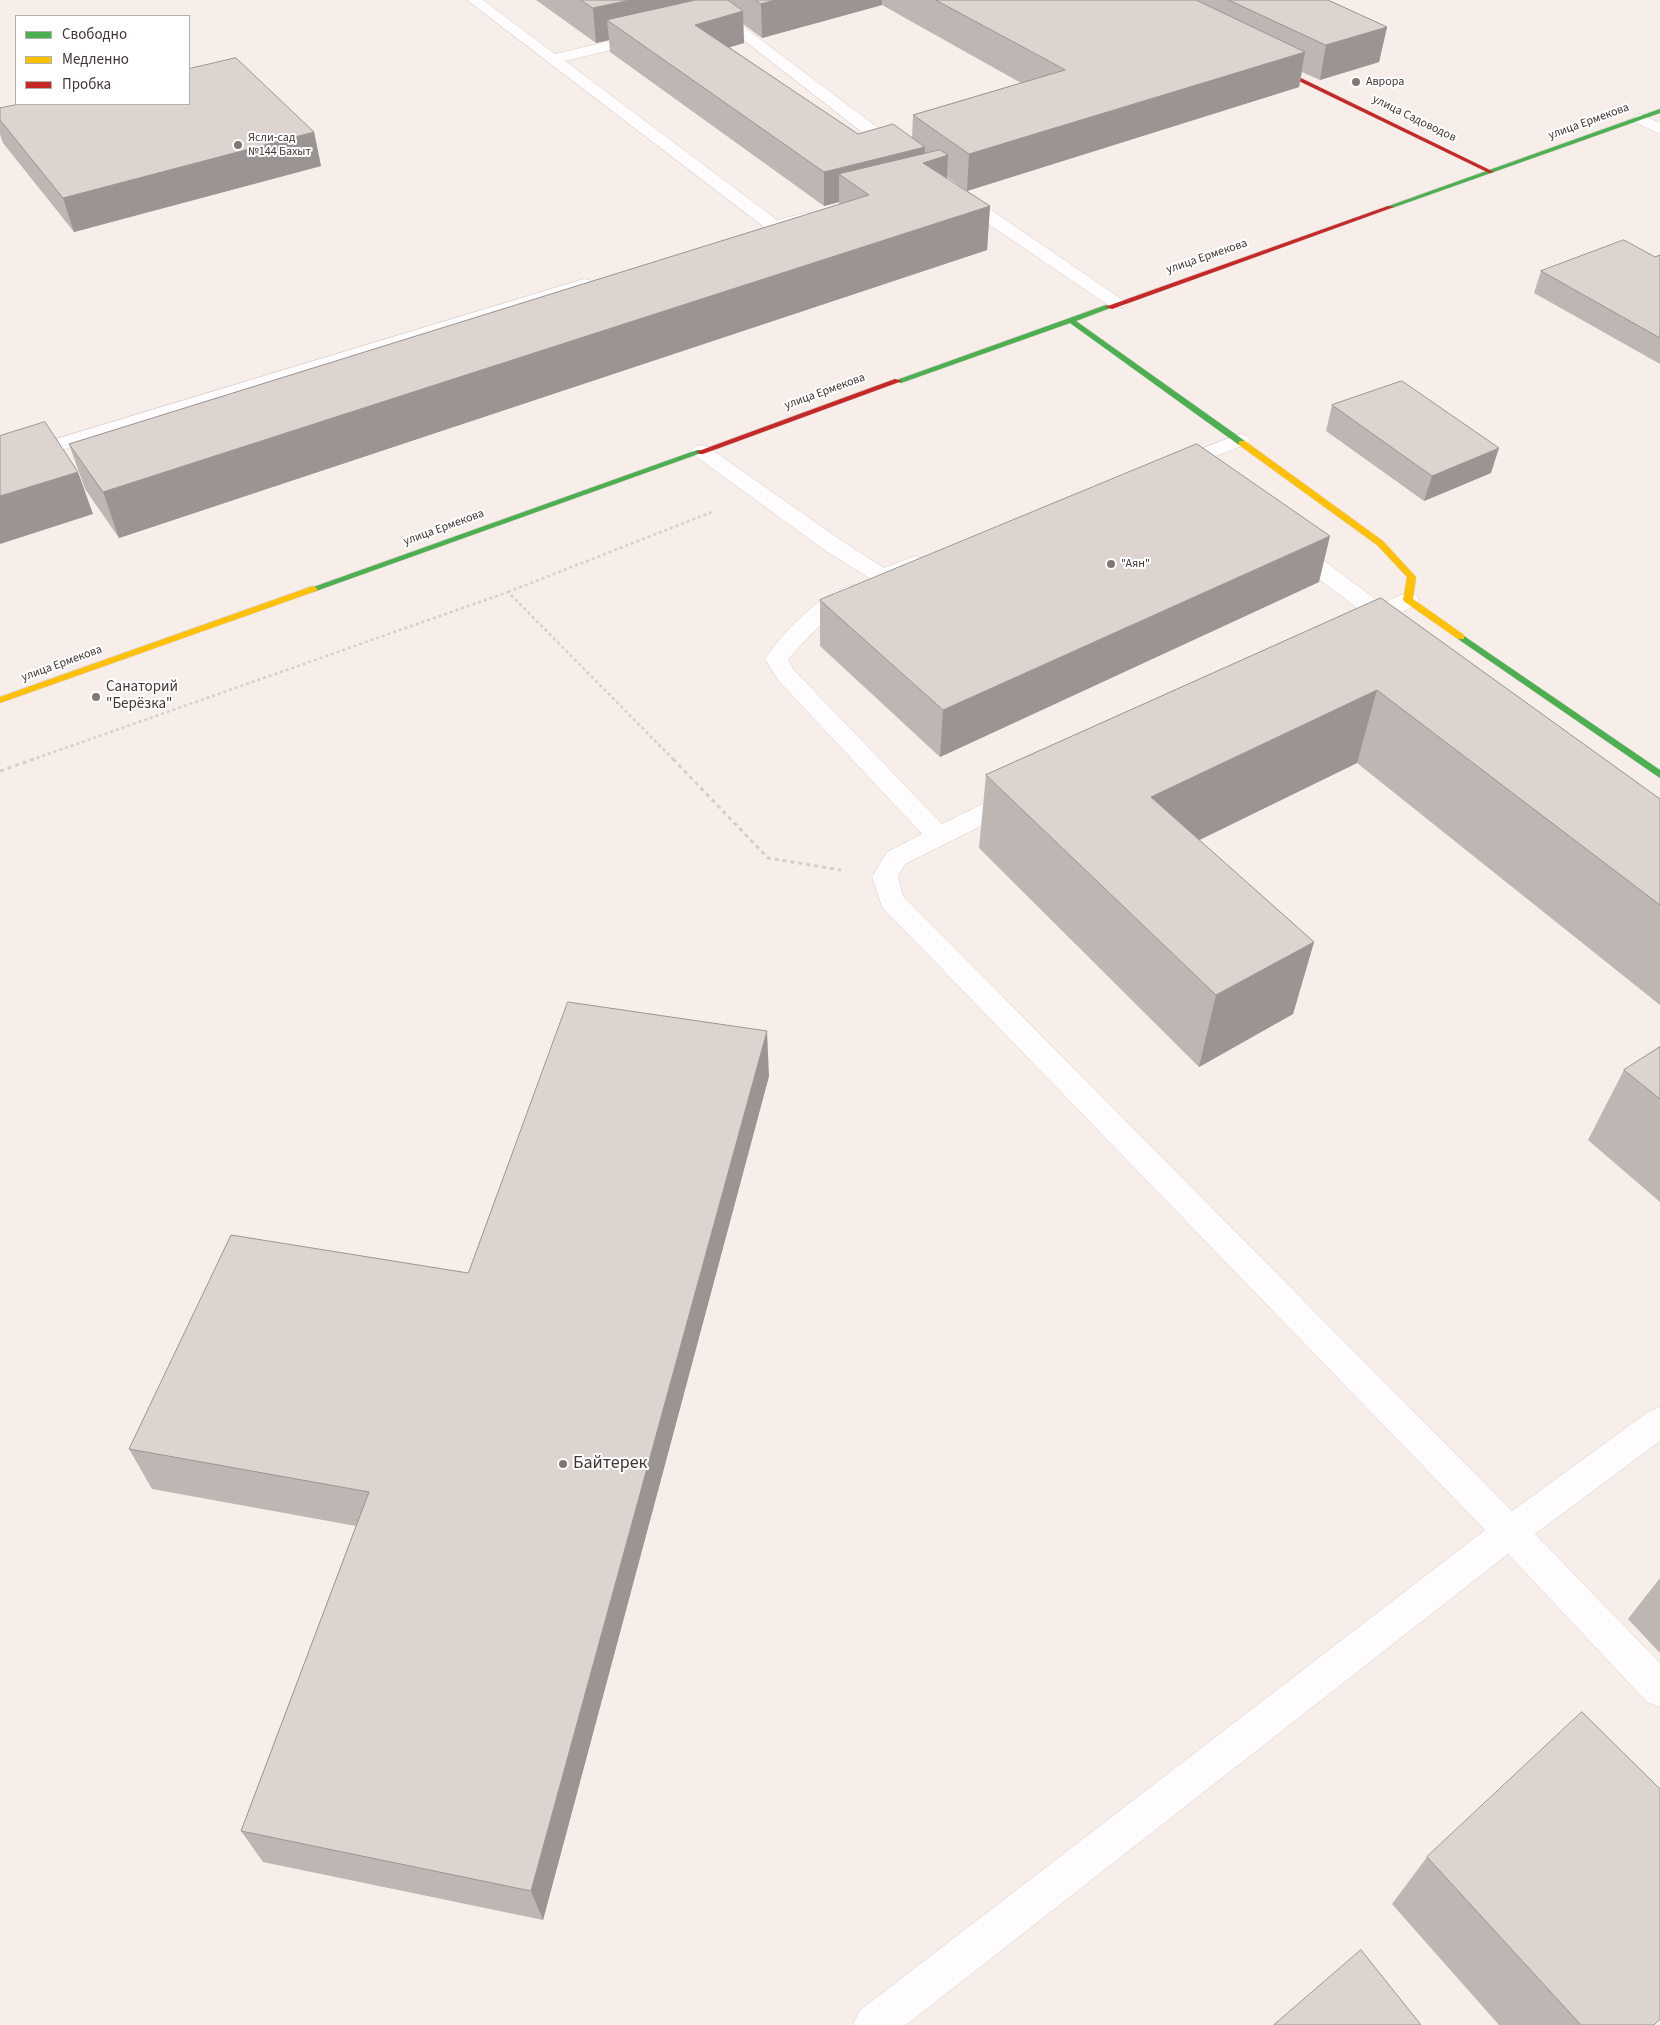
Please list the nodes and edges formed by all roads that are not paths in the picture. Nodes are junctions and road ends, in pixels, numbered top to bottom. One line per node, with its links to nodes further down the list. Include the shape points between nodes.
1 (474, 0): 6 (lane)
2 (698, 0): 3 (lane)
3 (722, 20): 4 (lane); 11 (lane)
4 (703, 24)
5 (666, 33): 6 (lane)
6 (553, 59): 15 (lane)
7 (1260, 60): 12 (main road, улица Садоводов)
8 (1660, 111): 9 (main road, улица Ермекова)
9 (1640, 118): 10 (lane); 12 (main road, улица Ермекова)
10 (1660, 129)
11 (910, 161)
12 (1491, 172): 18 (main road, улица Ермекова)
13 (949, 190): 18 (lane)
14 (821, 214): 15 (lane)
15 (774, 226): 16 (lane)
16 (755, 232)
17 (602, 278): 22 (lane)
18 (1118, 303): 19 (main road, улица Ермекова)
19 (1070, 320): 20 (main road); 21 (main road, улица Ермекова)
20 (1240, 440): 23 (lane, via 1188,469); 27 (main road, via 1380,543 1412,577)
21 (701, 451): 26 (lane, via 834,546); 30 (main road, улица Ермекова)
22 (0, 463)
23 (1152, 474)
24 (1272, 533): 28 (lane)
25 (938, 555): 26 (lane)
26 (882, 576): 33 (lane, via 835,602 800,630 776,659 786,675)
27 (1408, 600): 28 (lane); 31 (main road)
28 (1380, 614): 29 (lane)
29 (1336, 636)
30 (0, 700)
31 (1660, 775)
32 (1036, 788): 33 (lane)
33 (939, 837): 35 (lane, via 896,858 884,877 891,900)
34 (1660, 1422): 35 (lane)
35 (1510, 1532): 36 (lane); 37 (lane)
36 (1660, 1689)
37 (873, 2025)

